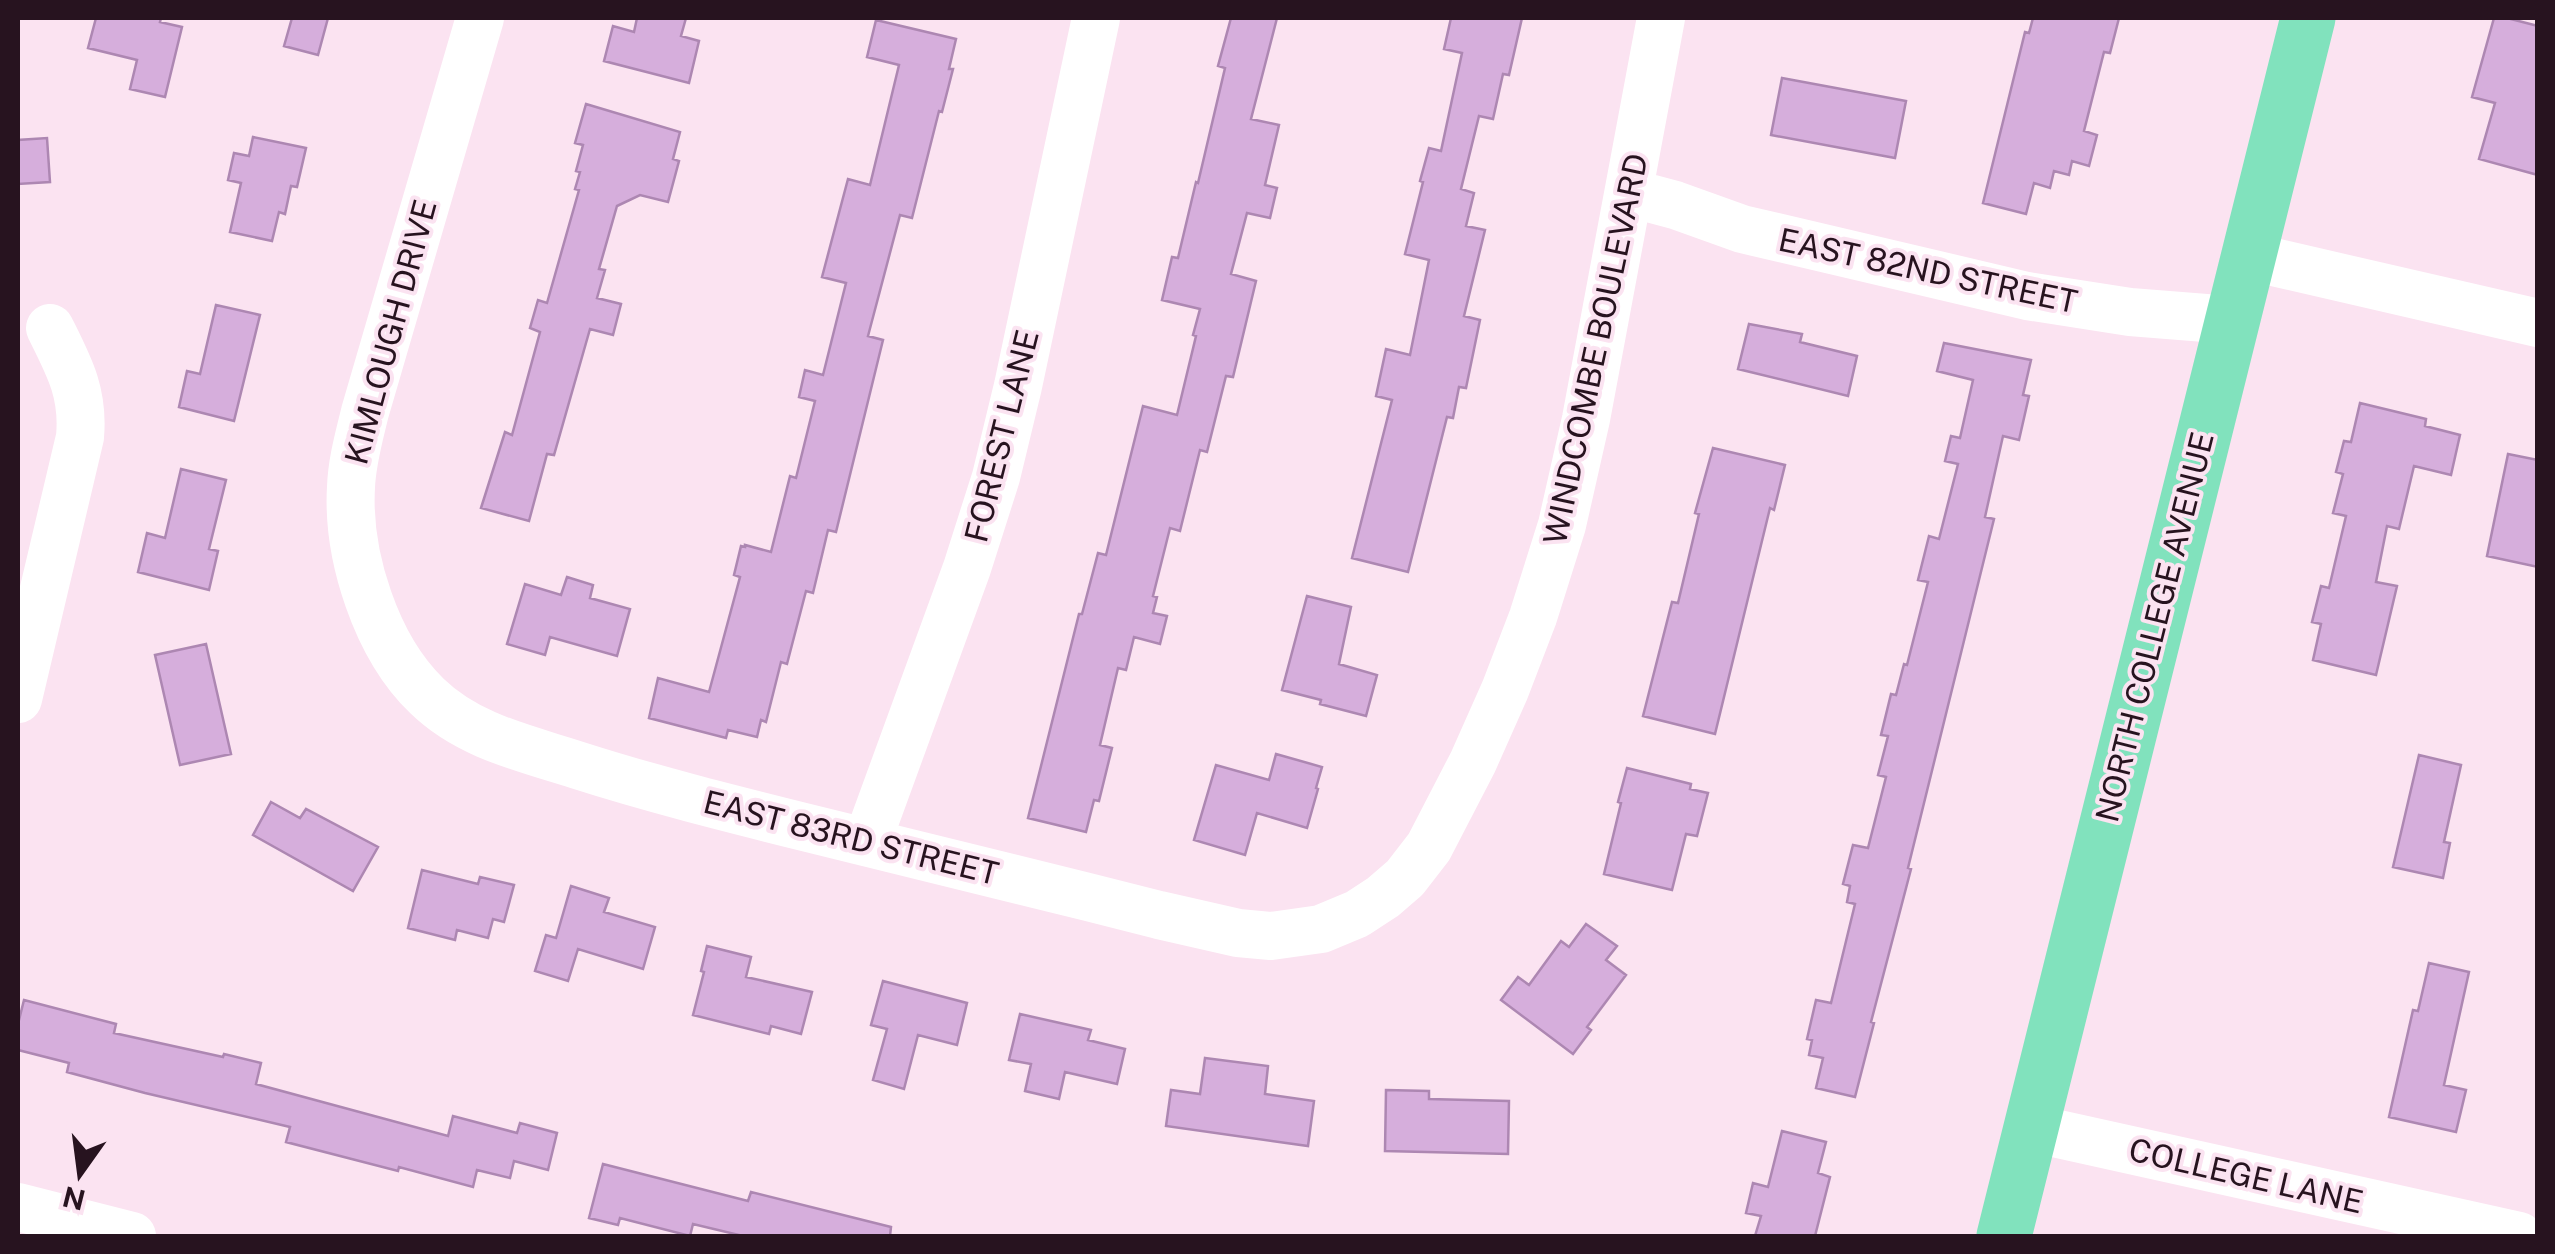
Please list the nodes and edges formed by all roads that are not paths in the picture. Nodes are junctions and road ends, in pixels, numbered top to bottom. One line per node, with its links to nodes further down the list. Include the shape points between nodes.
1 (480, 18): 10 (street, KIMLOUGH DRIVE, via 353,466 354,544)
2 (1096, 18): 12 (street, FOREST LANE, via 996,477)
3 (1661, 18): 5 (street, WINDCOMBE BOULEVARD)
4 (2308, 18): 6 (main road, NORTH COLLEGE AVENUE)
5 (1630, 193): 7 (street, EAST 82ND STREET, via 1742,230 2027,296); 13 (street, WINDCOMBE BOULEVARD, via 1573,481 1517,659 1424,854 1394,888)
6 (2248, 256): 7 (main road, NORTH COLLEGE AVENUE); 8 (street)
7 (2232, 320): 14 (main road, NORTH COLLEGE AVENUE)
8 (2538, 322)
9 (50, 328): 11 (street, via 75,379 80,437)
10 (391, 648): 12 (street, EAST 83RD STREET, via 435,704 502,742 650,788)
11 (18, 698)
12 (868, 842): 13 (street, EAST 83RD STREET, via 1238,933 1306,932)
13 (1348, 917)
14 (2031, 1128): 17 (main road, NORTH COLLEGE AVENUE); 18 (street, COLLEGE LANE)
15 (18, 1207): 16 (street)
16 (132, 1236)
17 (2004, 1236)
18 (2519, 1236)

